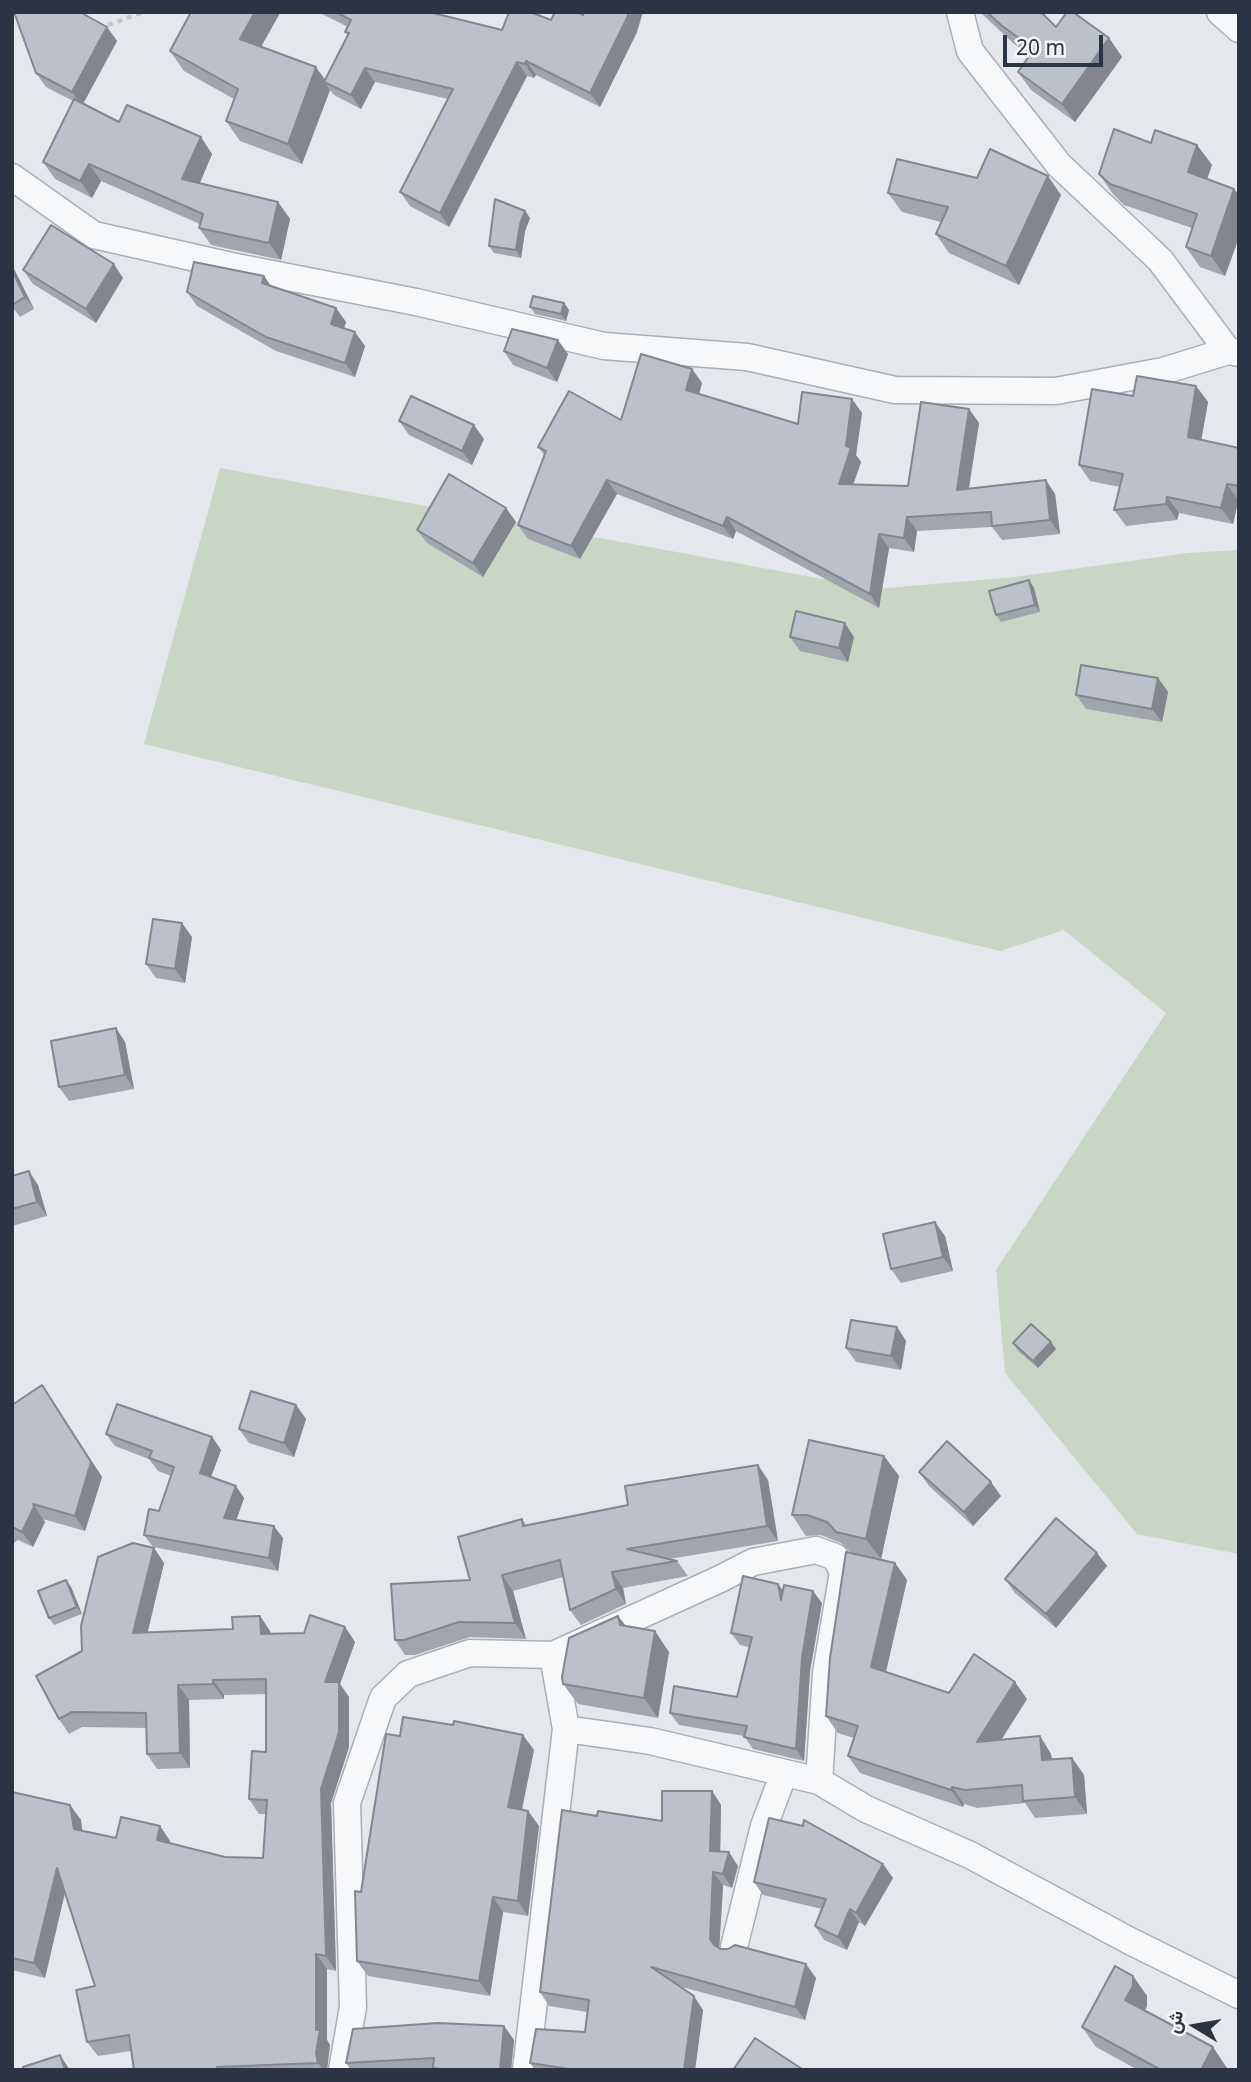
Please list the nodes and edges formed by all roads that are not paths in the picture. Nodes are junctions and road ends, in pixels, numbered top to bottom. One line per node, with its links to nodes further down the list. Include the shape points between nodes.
1 (960, 12): 5 (street, via 970,51 1059,165 1160,261)
2 (1220, 12): 3 (street)
3 (1239, 29)
4 (12, 177): 5 (street, via 94,235 604,346 747,357 895,390 1056,391)
5 (1233, 352)
6 (553, 1655): 7 (street); 9 (street, via 753,1562 816,1550 835,1557 843,1572 826,1673); 12 (street, via 470,1653 408,1674 383,1699 347,1803 353,2007)
7 (566, 1729): 8 (street, via 650,1741); 13 (street)
8 (784, 1773): 9 (street); 10 (street, via 764,1826)
9 (818, 1781): 11 (street, via 866,1810 970,1855)
10 (734, 1947)
11 (1239, 1995)
12 (342, 2070)
13 (526, 2070)

